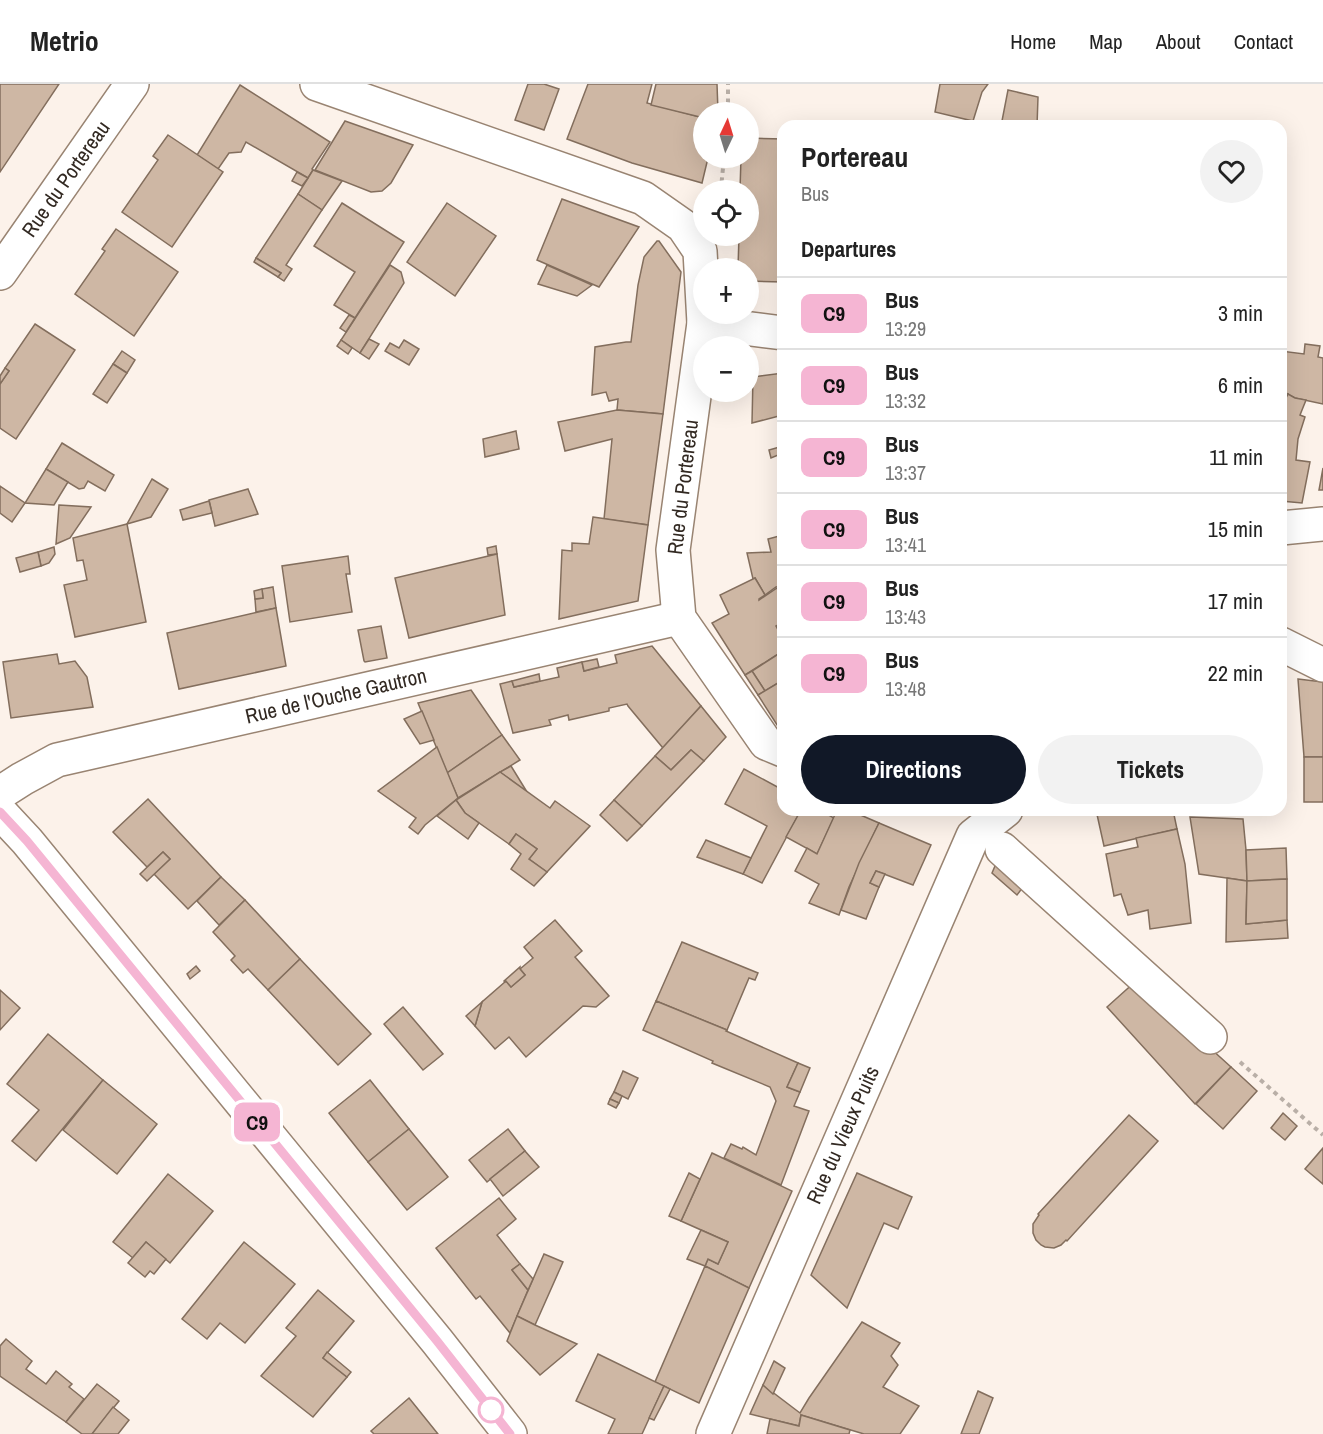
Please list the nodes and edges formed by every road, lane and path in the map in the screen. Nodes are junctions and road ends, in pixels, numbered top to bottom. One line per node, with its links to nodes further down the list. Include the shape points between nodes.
1 (132, 84): 6 (street, Rue du Portereau)
2 (317, 84): 5 (street, Rue du Portereau, via 643,198 684,226)
3 (728, 84): 4 (path)
4 (728, 102)
5 (700, 258)
6 (0, 273)
7 (704, 324): 12 (street, Rue du Portereau, via 672,550)
8 (712, 324): 9 (street)
9 (777, 332)
10 (1323, 524): 11 (street)
11 (1287, 527)
12 (679, 618): 15 (street, Rue du Portereau, via 766,743); 16 (street, Rue de l'Ouche Gautron, via 57,760)
13 (1287, 647): 14 (street)
14 (1323, 665)
15 (777, 748)
16 (0, 793)
17 (0, 812): 22 (street)
18 (1003, 816): 19 (street)
19 (988, 843): 20 (street); 23 (street, Rue du Vieux Puits)
20 (1210, 1037): 21 (path)
21 (1323, 1134)
22 (510, 1434)
23 (713, 1434)

